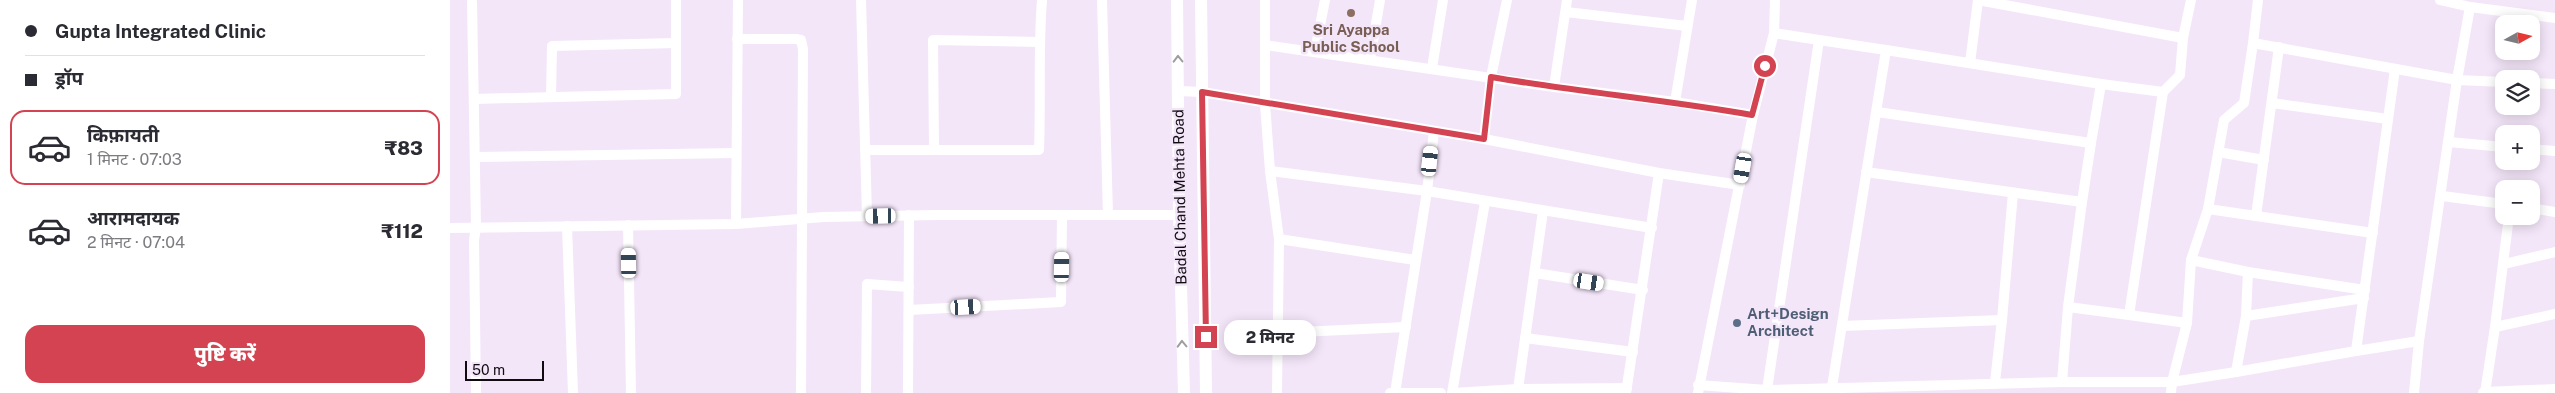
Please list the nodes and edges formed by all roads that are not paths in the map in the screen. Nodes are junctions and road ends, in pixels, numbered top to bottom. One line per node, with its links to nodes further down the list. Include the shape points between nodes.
1 (676, 0): 30 (street)
2 (738, 0): 27 (street)
3 (861, 0): 63 (street)
4 (1042, 0): 29 (street)
5 (1102, 0): 87 (street)
6 (1178, 0): 47 (street, Badal Chand Mehta Road, one-way to 6)
7 (1201, 0): 48 (street)
8 (1265, 0): 32 (street)
9 (1325, 0): 35 (street)
10 (1380, 0): 36 (street)
11 (1443, 0): 38 (street)
12 (1507, 0): 40 (street)
13 (1567, 0): 22 (street)
14 (1692, 0): 24 (street)
15 (1775, 0): 25 (street)
16 (1978, 0): 26 (street); 37 (street)
17 (2191, 0): 26 (street)
18 (2258, 0): 31 (street)
19 (2440, 0): 21 (street)
20 (472, 2): 51 (street)
21 (2470, 7): 23 (street); 41 (street)
22 (1566, 12): 24 (street); 46 (street)
23 (2555, 18)
24 (1687, 26): 52 (street)
25 (1774, 33): 28 (street); 56 (street)
26 (2183, 38): 49 (street, via 2180,75)
27 (737, 39): 68 (street); 91 (street, via 800,40 803,49)
28 (1819, 40): 34 (street); 132 (street)
29 (1039, 42): 64 (street, via 1039,150); 64 (street, via 933,40)
30 (676, 43): 50 (street, via 552,46); 50 (street, via 676,94)
31 (2252, 43): 33 (street); 67 (street, via 2244,103 2224,120)
32 (1264, 45): 35 (street); 53 (street)
33 (2279, 47): 39 (street); 54 (street)
34 (1886, 50): 37 (street); 55 (street)
35 (1315, 51): 36 (street)
36 (1370, 59): 38 (street)
37 (1970, 63): 44 (street)
38 (1432, 68): 40 (street)
39 (2395, 69): 41 (street); 57 (street)
40 (1491, 77): 46 (street); 59 (street)
41 (2457, 80): 42 (street); 60 (street)
42 (2495, 82)
43 (2540, 83): 45 (street)
44 (2101, 84): 49 (street); 61 (street)
45 (2555, 84)
46 (1554, 88): 52 (street)
47 (1179, 91): 48 (street); 88 (street, Badal Chand Mehta Road)
48 (1202, 92): 53 (street); 142 (street)
49 (2163, 92): 113 (street)
50 (551, 97): 51 (street)
51 (474, 99): 69 (street)
52 (1675, 102): 56 (street)
53 (1265, 104): 58 (street); 71 (street)
54 (2272, 104): 57 (street); 70 (street)
55 (1877, 112): 61 (street); 72 (street)
56 (1752, 115): 74 (street)
57 (2388, 119): 99 (street)
58 (1434, 131): 59 (street); 75 (street)
59 (1484, 139): 73 (street)
60 (2449, 142): 62 (street); 77 (street)
61 (2090, 143): 79 (street)
62 (2495, 146)
63 (865, 150): 64 (street); 89 (street)
64 (934, 150)
65 (2540, 150): 66 (street)
66 (2555, 151)
67 (2218, 152): 70 (street); 81 (street)
68 (736, 153): 69 (street); 92 (street)
69 (475, 157): 96 (street)
70 (2264, 160): 90 (street)
71 (1270, 171): 75 (street); 100 (street)
72 (1866, 172): 76 (street); 117 (street)
73 (1659, 173): 74 (street); 98 (street)
74 (1740, 185): 130 (street)
75 (1427, 191): 78 (street); 102 (street)
76 (2013, 193): 79 (street); 115 (street)
77 (2442, 196): 80 (street); 122 (street)
78 (1485, 202): 83 (street); 147 (street)
79 (2082, 202): 110 (street)
80 (2495, 203)
81 (2208, 209): 90 (street); 103 (street)
82 (2540, 210): 84 (street)
83 (1543, 211): 98 (street); 106 (street)
84 (2555, 212)
85 (910, 215): 86 (street); 89 (street); 107 (street)
86 (1062, 215): 87 (street); 111 (street, via 1061,302)
87 (1108, 215): 88 (street)
88 (1179, 215): 141 (street, Badal Chand Mehta Road, one-way to 88)
89 (867, 216): 91 (street)
90 (2256, 216): 99 (street)
91 (803, 219): 92 (street); 138 (street)
92 (736, 224): 93 (street)
93 (628, 225): 95 (street); 137 (street)
94 (2508, 225): 104 (street)
95 (567, 226): 96 (street); 136 (street)
96 (476, 227): 97 (street); 135 (street)
97 (450, 228)
98 (1652, 228): 108 (street)
99 (2373, 233): 109 (street)
100 (1279, 239): 102 (street); 120 (street)
101 (2555, 252): 104 (street)
102 (1416, 260): 118 (street)
103 (2191, 260): 105 (street); 116 (street)
104 (2504, 264): 119 (street)
105 (2248, 272): 109 (street); 114 (street)
106 (1535, 274): 108 (street); 121 (street)
107 (909, 287): 111 (street); 139 (street, via 867,284)
108 (1643, 290): 124 (street)
109 (2364, 294): 114 (street); 123 (street)
110 (2068, 307): 113 (street); 127 (street)
111 (908, 310): 140 (street)
112 (2555, 314): 119 (street)
113 (2129, 315): 116 (street)
114 (2246, 316): 125 (street)
115 (2002, 320): 117 (street); 126 (street)
116 (2187, 323): 128 (street)
117 (1842, 326): 134 (street)
118 (1406, 327): 120 (street); 145 (street)
119 (2495, 327): 149 (street)
120 (1278, 332): 143 (street)
121 (1525, 338): 124 (street); 129 (street)
122 (2419, 341): 123 (street); 148 (street)
123 (2356, 351): 125 (street)
124 (1633, 352): 131 (street)
125 (2236, 372): 128 (street)
126 (1995, 382): 127 (street); 134 (street)
127 (2062, 382): 128 (street)
128 (2171, 388)
129 (1518, 389): 131 (street); 147 (street)
130 (1698, 389): 132 (street)
131 (1627, 390)
132 (1767, 390): 134 (street)
133 (2555, 390): 150 (street)
134 (1831, 391)
135 (476, 393)
136 (573, 393)
137 (631, 393)
138 (801, 393)
139 (866, 393)
140 (908, 393)
141 (1184, 393)
142 (1206, 393)
143 (1277, 393)
144 (1389, 393): 145 (street)
145 (1395, 393): 146 (street)
146 (1441, 393)
147 (1453, 393)
148 (2414, 393)
149 (2485, 393): 150 (street)
150 (2518, 393)

